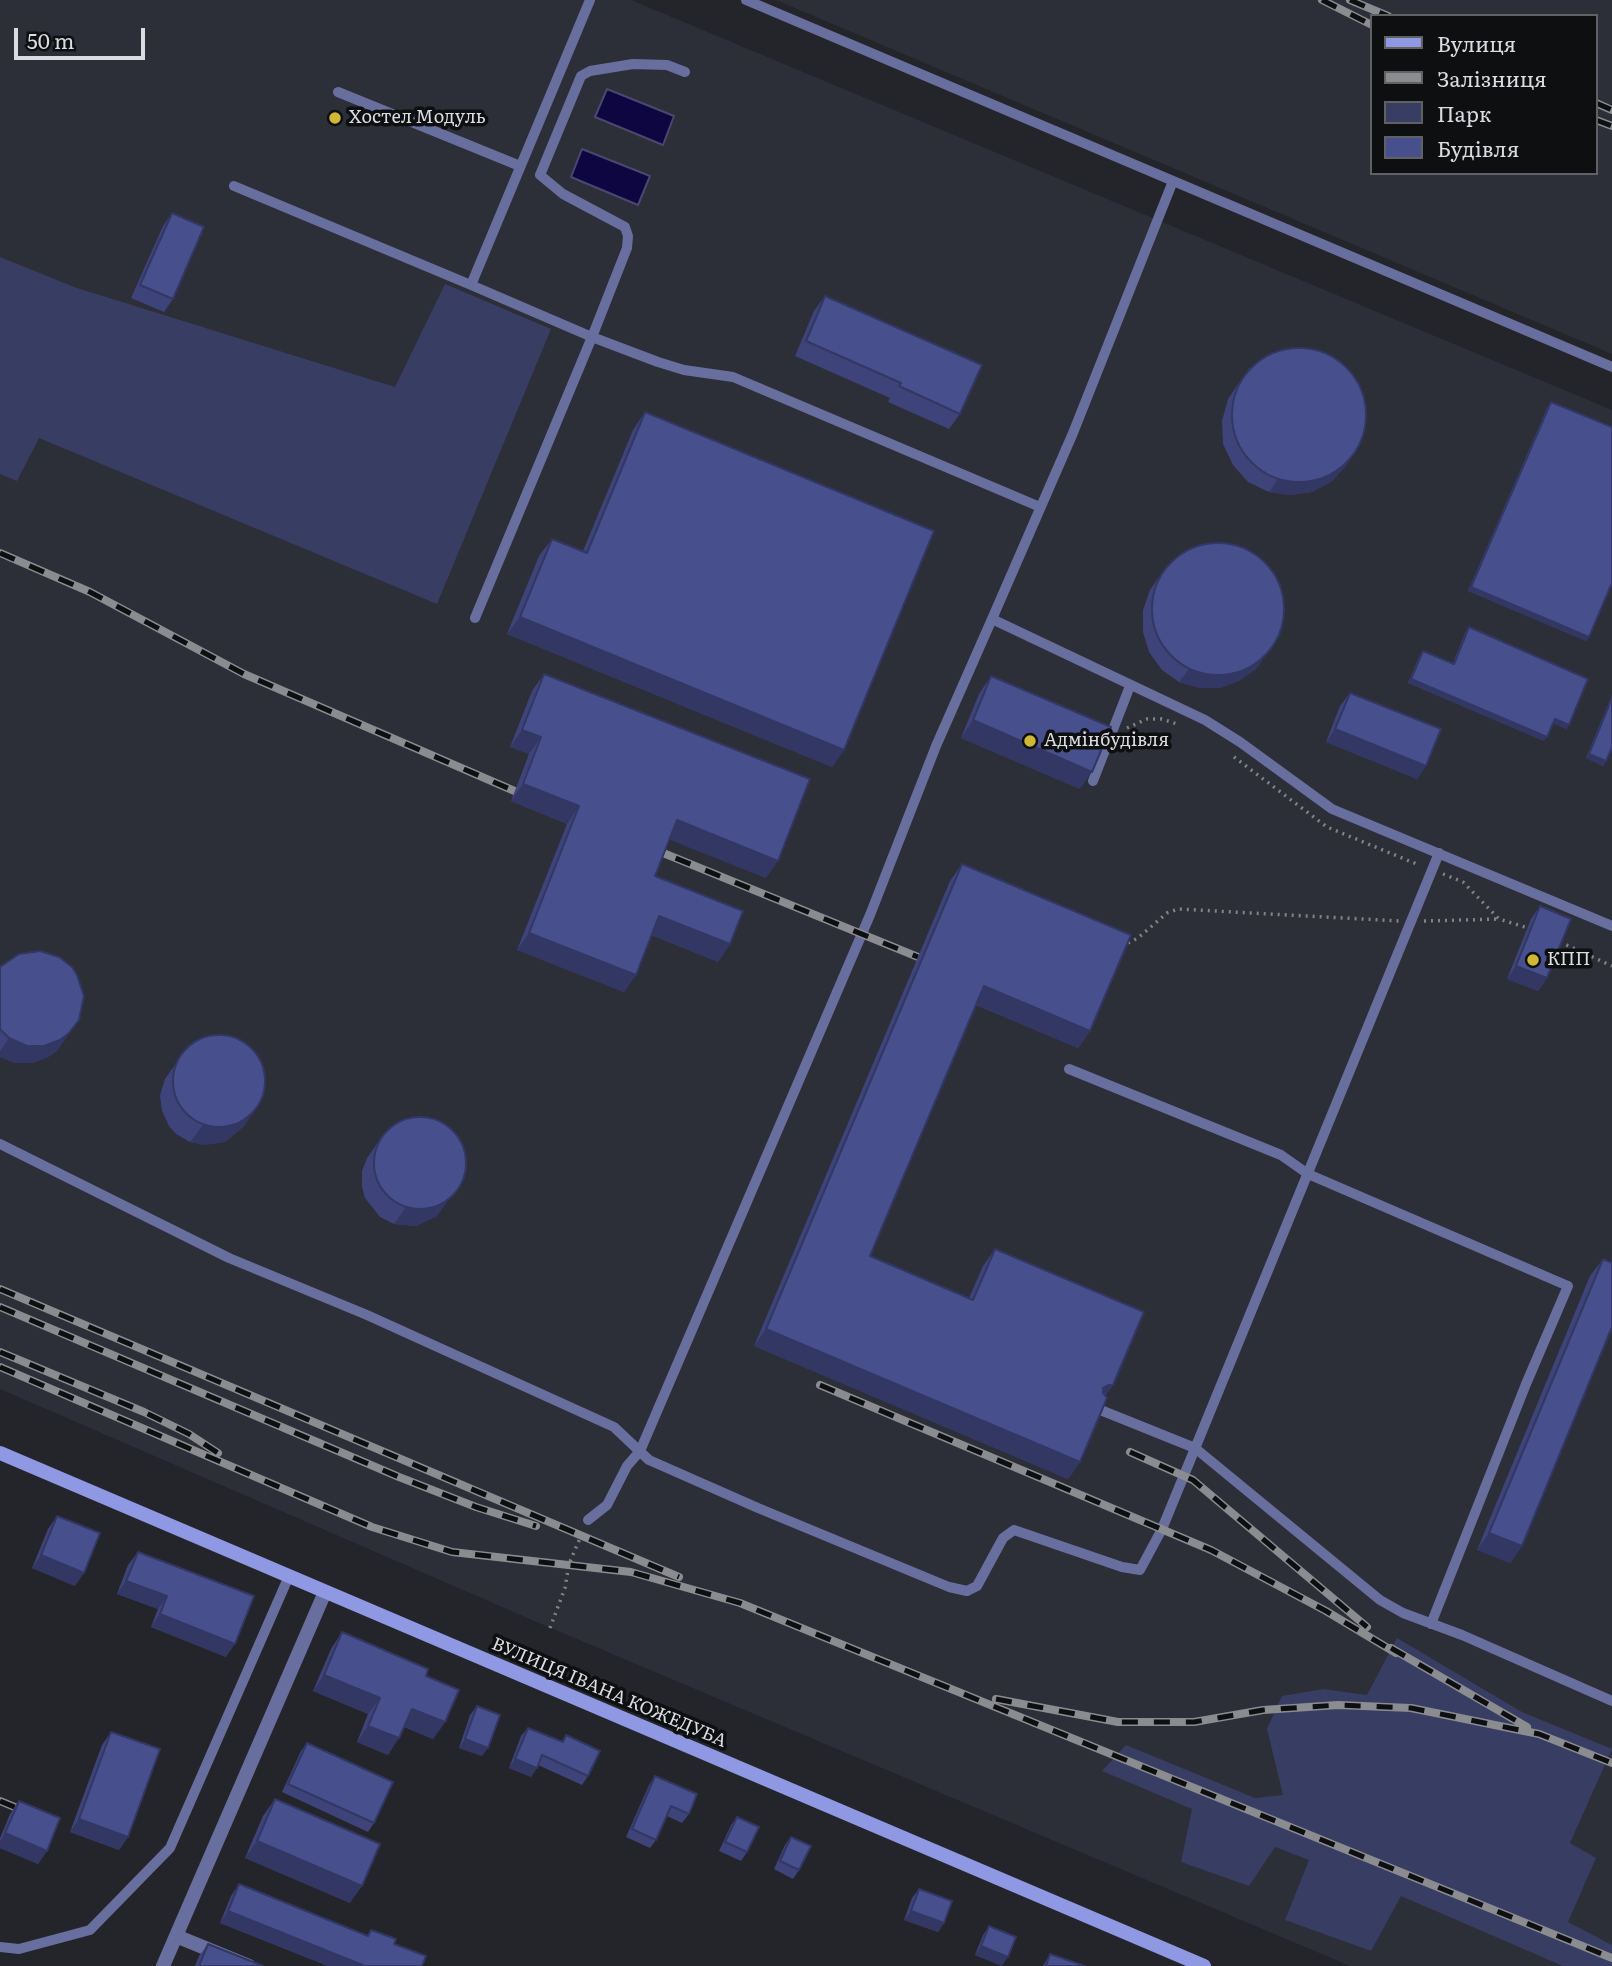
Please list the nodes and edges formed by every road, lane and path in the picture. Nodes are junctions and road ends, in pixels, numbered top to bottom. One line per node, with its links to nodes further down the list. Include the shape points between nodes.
1 (590, 0): 5 (lane)
2 (746, 0): 6 (lane)
3 (685, 72): 9 (lane, via 667,65 633,64 581,76 541,175 563,194 625,227 628,236)
4 (338, 92): 5 (lane)
5 (520, 166): 8 (lane)
6 (1173, 181): 10 (lane); 11 (lane)
7 (234, 187): 8 (lane)
8 (471, 285): 9 (lane)
9 (592, 337): 11 (lane, via 684,370 733,377); 12 (lane)
10 (1612, 367)
11 (1040, 507): 13 (lane)
12 (475, 618)
13 (992, 619): 14 (lane); 28 (lane)
14 (1130, 686): 15 (lane); 16 (lane, via 1205,720 1332,809)
15 (1093, 780)
16 (1439, 853): 18 (lane); 19 (lane)
17 (1499, 919): 18 (path)
18 (1412, 922): 21 (path, via 1178,909); 25 (lane)
19 (1612, 926)
20 (1558, 941): 22 (path)
21 (1128, 943)
22 (1612, 966)
23 (1069, 1069): 25 (lane, via 1281,1156)
24 (0, 1144): 28 (lane, via 229,1258 614,1427)
25 (1308, 1174): 27 (lane); 33 (lane, via 1568,1286)
26 (1098, 1409): 27 (lane)
27 (1195, 1448): 28 (lane, via 1140,1570 1014,1530 1003,1538 977,1586 967,1591 758,1508 649,1460); 33 (lane, via 1380,1600)
28 (640, 1451): 30 (lane, via 607,1505)
29 (0, 1453): 31 (street, ВУЛИЦЯ ІВАНА КОЖЕДУБА)
30 (587, 1520): 34 (path)
31 (289, 1576): 32 (street, ВУЛИЦЯ ІВАНА КОЖЕДУБА); 37 (lane, via 170,1848 90,1930 19,1950)
32 (325, 1592): 36 (street); 40 (street, ВУЛИЦЯ ІВАНА КОЖЕДУБА)
33 (1431, 1624): 35 (lane)
34 (550, 1628)
35 (1612, 1701)
36 (176, 1936): 38 (street); 39 (street)
37 (0, 1947)
38 (163, 1966)
39 (249, 1966)
40 (1204, 1966)

